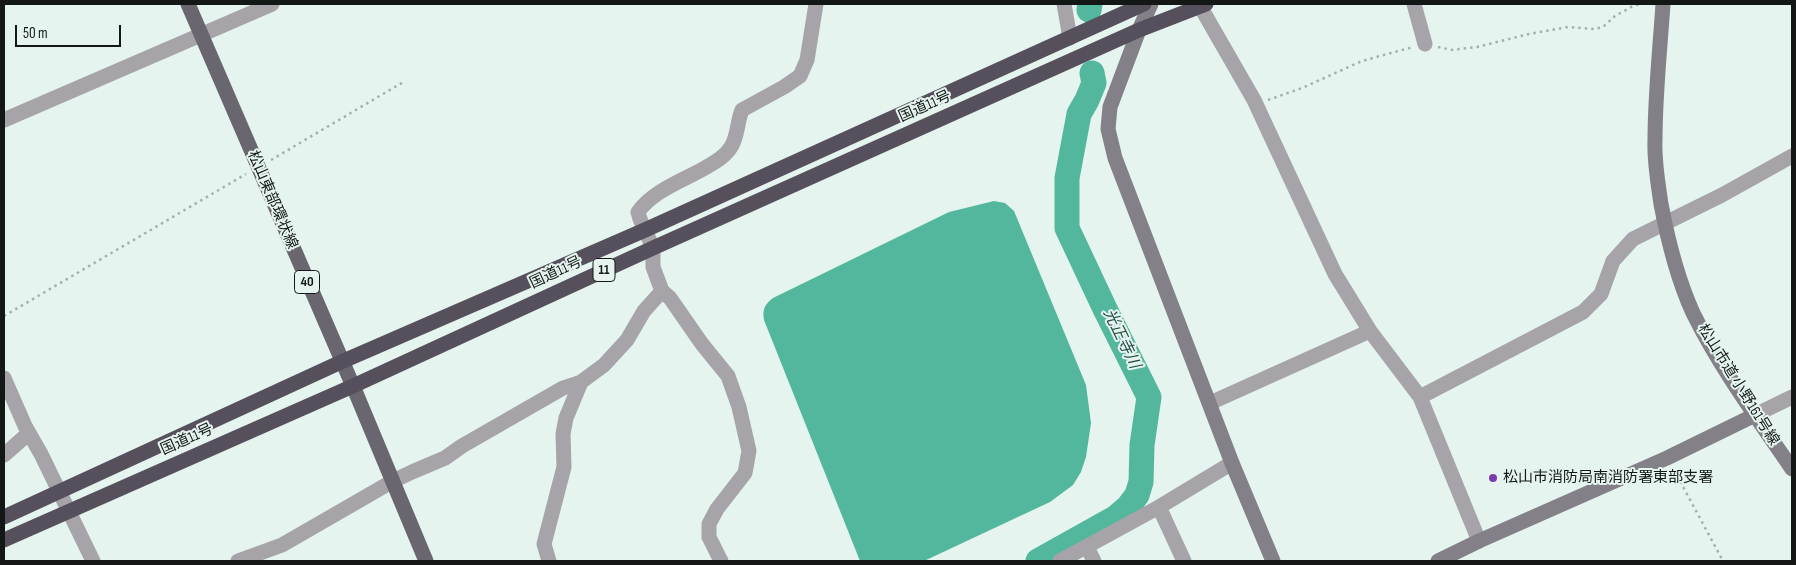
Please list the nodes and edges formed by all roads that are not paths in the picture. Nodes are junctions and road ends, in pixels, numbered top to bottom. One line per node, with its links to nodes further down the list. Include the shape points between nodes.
1 (188, 4): 11 (main road, 松山東部環状線 / 40)
2 (272, 4): 11 (street)
3 (816, 4): 17 (street, via 807,60 800,76 742,110 731,147 720,159 643,204 638,212)
4 (1064, 4): 12 (street)
5 (1144, 4): 12 (highway, 国道11号 / 11)
6 (1151, 4): 10 (street)
7 (1414, 4): 13 (street)
8 (1663, 4): 16 (street, 松山市道 小野161号線, via 1655,141)
9 (1203, 5): 10 (highway, 国道11号 / 11); 20 (street, via 1254,100 1335,274)
10 (1139, 30): 18 (highway, 国道11号 / 11); 27 (street, via 1110,107 1108,128 1116,158)
11 (201, 34): 14 (street); 21 (main road, 松山東部環状線 / 40)
12 (1070, 38): 17 (highway, 国道11号 / 11)
13 (1425, 44)
14 (4, 120)
15 (1792, 156): 16 (street, via 1722,195)
16 (1664, 222): 25 (street, via 1633,239 1613,261 1601,294 1583,312); 28 (street, 松山市道 小野161号線, via 1676,269 1693,312)
17 (644, 230): 18 (street); 21 (highway, 国道11号 / 11)
18 (652, 248): 19 (street, via 653,266); 24 (highway, 国道11号 / 11)
19 (662, 291): 23 (street, via 644,311 627,340 604,365); 46 (street, via 728,376 749,451 745,473 709,524 710,537)
20 (1370, 331): 25 (street); 27 (street)
21 (342, 362): 24 (main road, 松山東部環状線 / 40); 35 (highway, 国道11号 / 11)
22 (4, 378): 29 (street)
23 (581, 382): 34 (street, via 563,388 445,458); 45 (street, via 566,418 564,467 544,544)
24 (353, 386): 34 (main road, 松山東部環状線 / 40); 37 (highway, 国道11号 / 11)
25 (1420, 397): 40 (street)
26 (1792, 397): 28 (street)
27 (1210, 403): 32 (street)
28 (1755, 415): 33 (street, 松山市道 小野161号線); 40 (street, via 1667,458)
29 (27, 430): 30 (street); 31 (street); 35 (street)
30 (4, 445)
31 (4, 455)
32 (1232, 463): 36 (street); 50 (street)
33 (1792, 470)
34 (393, 481): 43 (street, via 282,545); 44 (main road, 松山東部環状線 / 40)
35 (59, 492): 37 (street); 38 (highway, 国道11号 / 11)
36 (1159, 508): 41 (street); 49 (street)
37 (68, 511): 39 (highway, 国道11号 / 11); 42 (street)
38 (4, 517)
39 (4, 540)
40 (1479, 541): 51 (street)
41 (1087, 547): 47 (street); 48 (street)
42 (93, 561)
43 (238, 561)
44 (426, 561)
45 (549, 561)
46 (721, 561)
47 (1060, 561)
48 (1094, 561)
49 (1184, 561)
50 (1273, 561)
51 (1438, 561)

